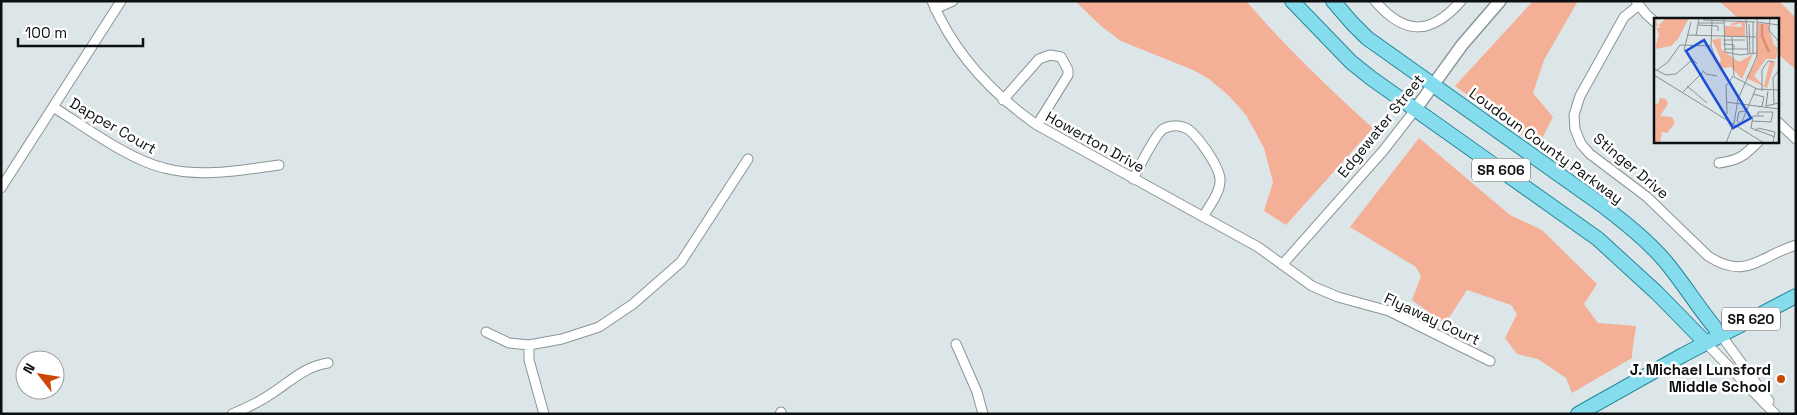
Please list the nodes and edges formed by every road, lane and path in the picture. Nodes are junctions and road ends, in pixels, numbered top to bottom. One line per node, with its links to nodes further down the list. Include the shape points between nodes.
1 (121, 1): 13 (street)
2 (953, 1): 9 (street)
3 (1292, 1): 14 (main road, SR 606, via 1351,62)
4 (1333, 1): 11 (main road, Loudoun County Parkway / SR 606, via 1367,38)
5 (1376, 1): 6 (street, via 1394,20 1413,27 1440,21)
6 (1461, 1)
7 (1500, 1): 11 (street, Edgewater Street)
8 (1637, 3): 10 (street, Stinger Drive); 25 (street, Stinger Drive, via 1624,17 1580,96 1574,114 1575,129 1582,144 1590,154 1659,207 1717,262 1738,268 1753,265 1783,249)
9 (934, 5): 12 (street, Howerton Drive, via 959,50)
10 (1654, 21)
11 (1433, 85): 14 (street, Edgewater Street); 29 (main road, Loudoun County Parkway / SR 606, via 1634,230 1674,272)
12 (1003, 100): 15 (street, Howerton Drive); 15 (street, via 1039,60 1050,55 1061,57 1068,75)
13 (53, 106): 21 (street, Dapper Court, via 130,154 163,168 219,173); 23 (street)
14 (1415, 110): 26 (street, Edgewater Street); 30 (main road, SR 606, via 1598,239)
15 (1036, 125): 22 (street, Howerton Drive)
16 (1780, 125): 17 (street)
17 (1796, 139)
18 (1758, 142): 20 (street, via 1736,161)
19 (748, 158): 32 (street, via 681,262 633,304 600,327)
20 (1719, 162)
21 (279, 165)
22 (1133, 179): 24 (street, Howerton Drive); 24 (street, via 1159,133 1170,126 1185,128 1211,158 1220,177 1218,192)
23 (1, 188)
24 (1203, 217): 26 (street, Howerton Drive, via 1258,247)
25 (1796, 246)
26 (1282, 265): 33 (street, Flyaway Court, via 1312,286 1338,298 1389,311)
27 (1796, 296): 29 (main road, SR 620)
28 (486, 332): 32 (street, via 509,343)
29 (1721, 335): 30 (main road, SR 620); 39 (street)
30 (1706, 343): 38 (main road, SR 620); 39 (street)
31 (956, 344): 37 (street)
32 (529, 345): 36 (street, via 529,360)
33 (1490, 361)
34 (328, 363): 35 (street, via 308,368 272,393)
35 (232, 414)
36 (544, 414)
37 (983, 414)
38 (1578, 414)
39 (1776, 414)

